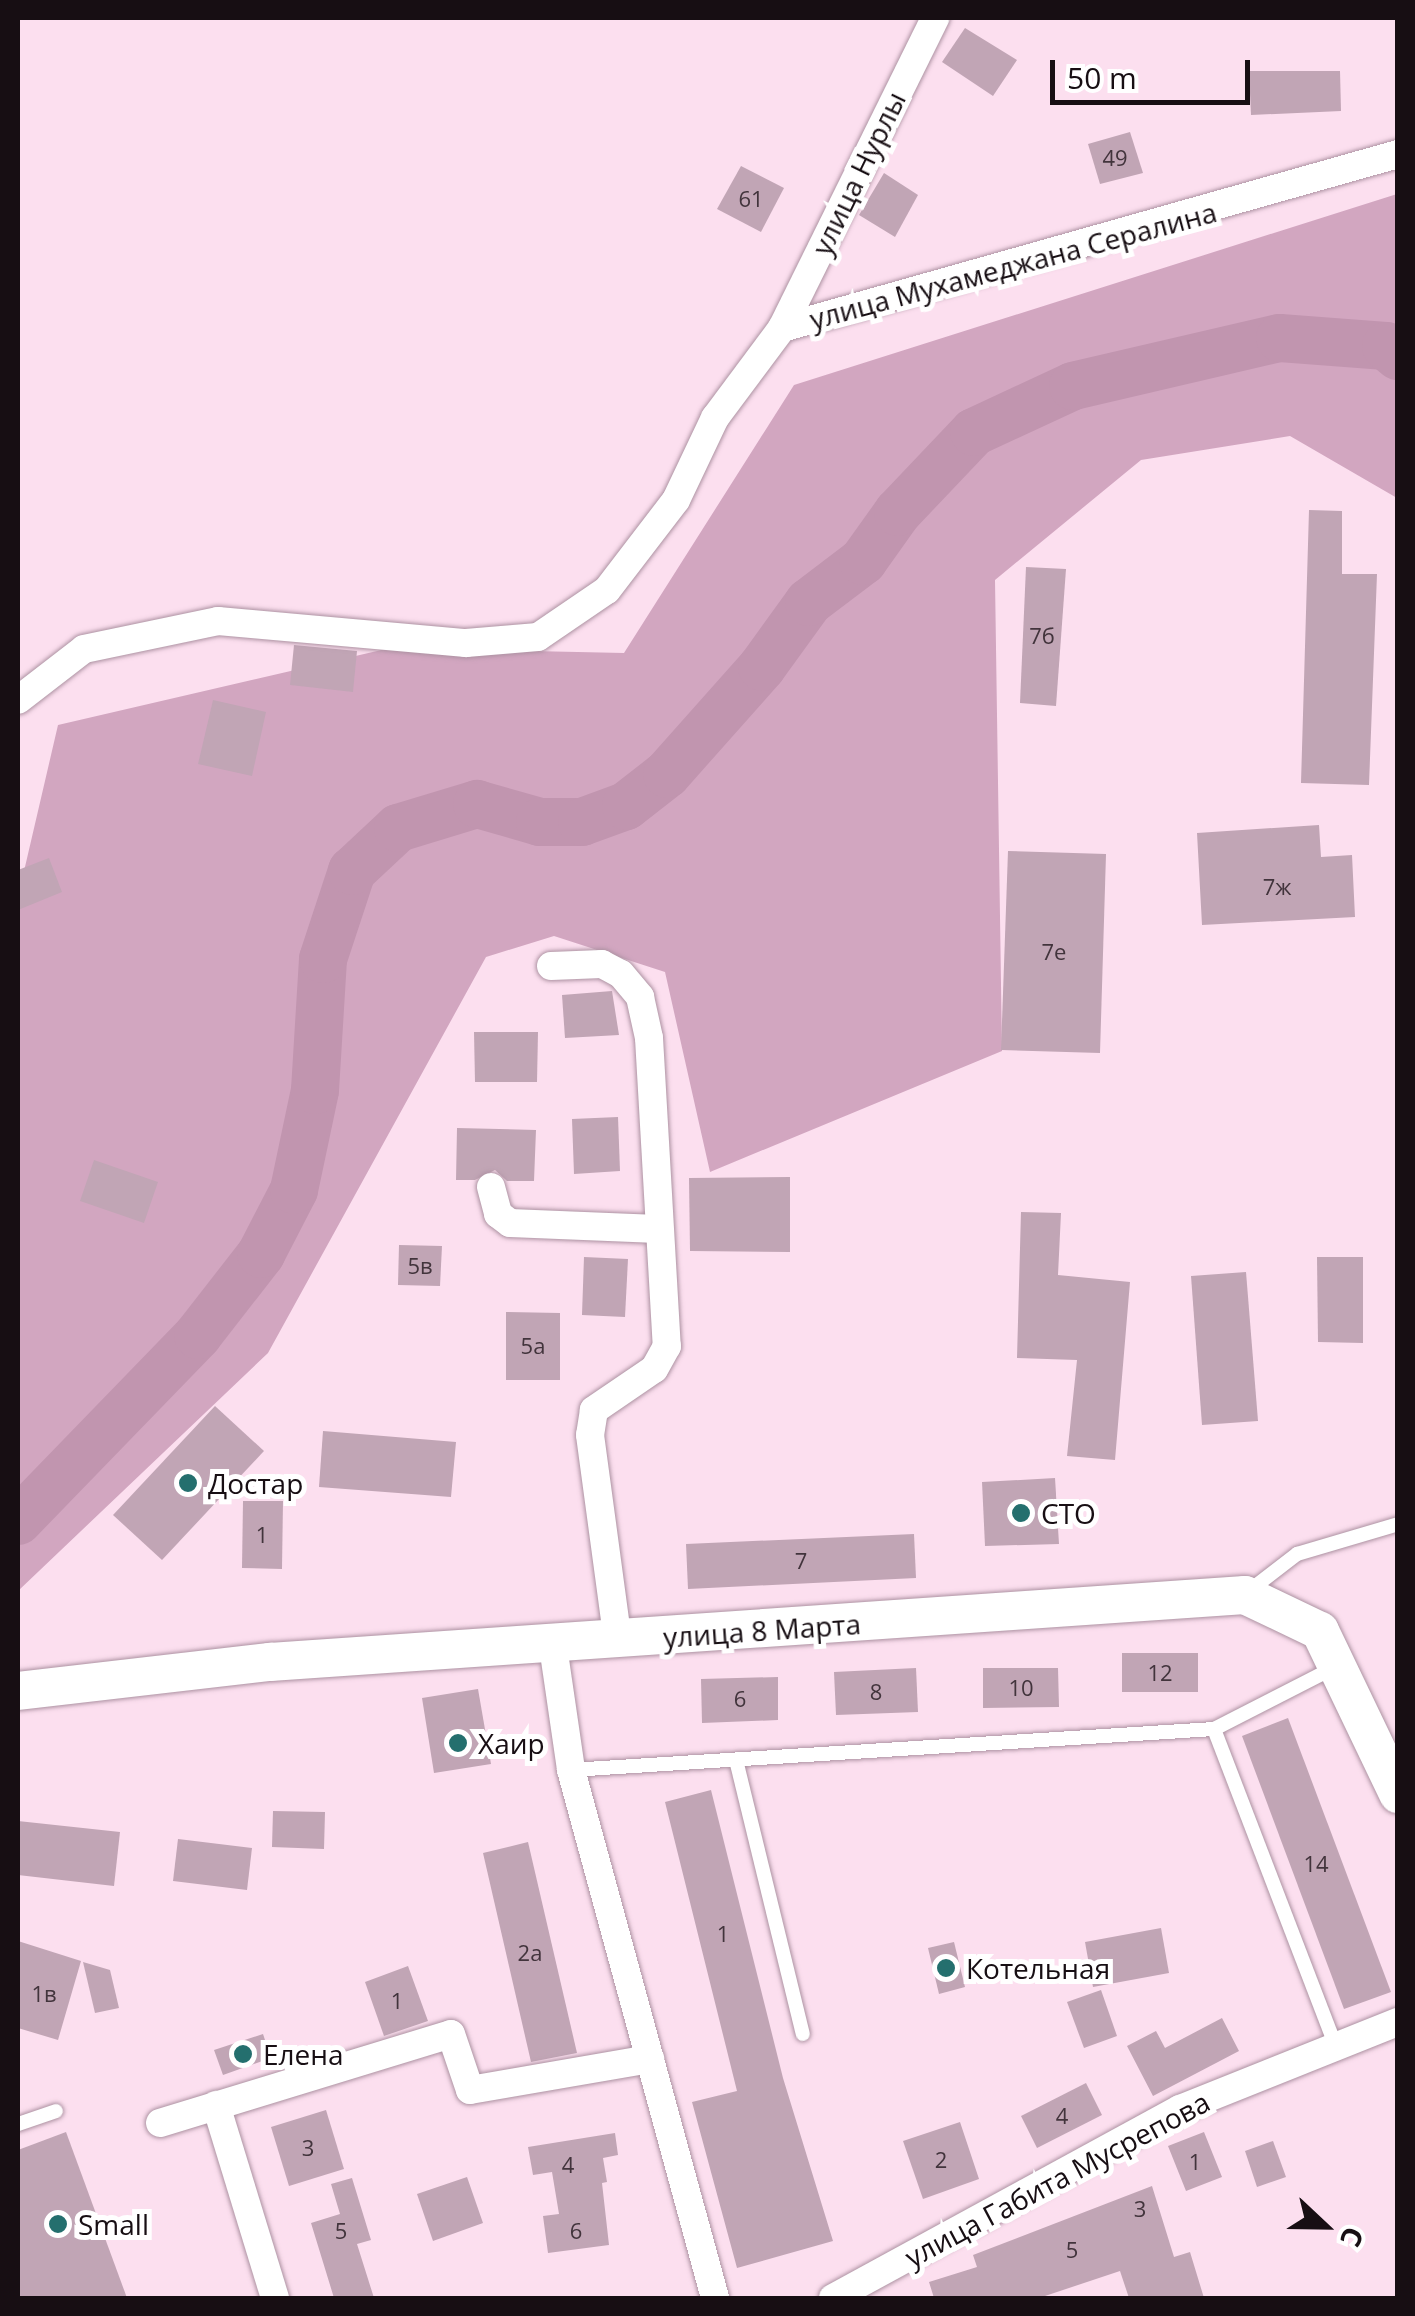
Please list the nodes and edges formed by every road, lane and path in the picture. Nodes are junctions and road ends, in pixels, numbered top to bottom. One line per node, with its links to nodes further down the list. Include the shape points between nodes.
1 (935, 18): 3 (street, улица Нурлы)
2 (1398, 154): 3 (street, улица Мухамеджана Сералина)
3 (782, 328): 4 (street, улица Мухамеджана Сералина, via 716,418 676,500 606,590 538,637 466,643 218,621 84,649)
4 (18, 700)
5 (551, 966): 7 (street, via 602,964 622,974 640,997 649,1038)
6 (491, 1187): 7 (street, via 498,1214 510,1223)
7 (658, 1229): 10 (street, via 670,1318 667,1346 654,1370 594,1410 590,1435)
8 (1398, 1524): 9 (lane, via 1296,1554)
9 (1245, 1595): 10 (street, улица 8 Марта); 12 (street, улица 8 Марта, via 1320,1631)
10 (618, 1641): 11 (street, улица 8 Марта)
11 (552, 1646): 13 (street, улица 8 Марта, via 270,1662); 16 (street)
12 (1338, 1666): 14 (lane); 17 (street, улица 8 Марта)
13 (18, 1691)
14 (1214, 1729): 15 (lane); 20 (lane)
15 (736, 1760): 16 (lane); 19 (lane)
16 (571, 1770): 21 (street)
17 (1398, 1794)
18 (1398, 2022): 20 (street, улица Габита Мусрепова)
19 (803, 2034)
20 (1336, 2047): 28 (street, улица Габита Мусрепова, via 1180,2109)
21 (650, 2060): 22 (street, via 470,2090 451,2034); 27 (street)
22 (216, 2105): 24 (street); 26 (street)
23 (56, 2111): 25 (lane)
24 (160, 2123)
25 (18, 2124)
26 (275, 2298)
27 (715, 2298)
28 (832, 2298)

